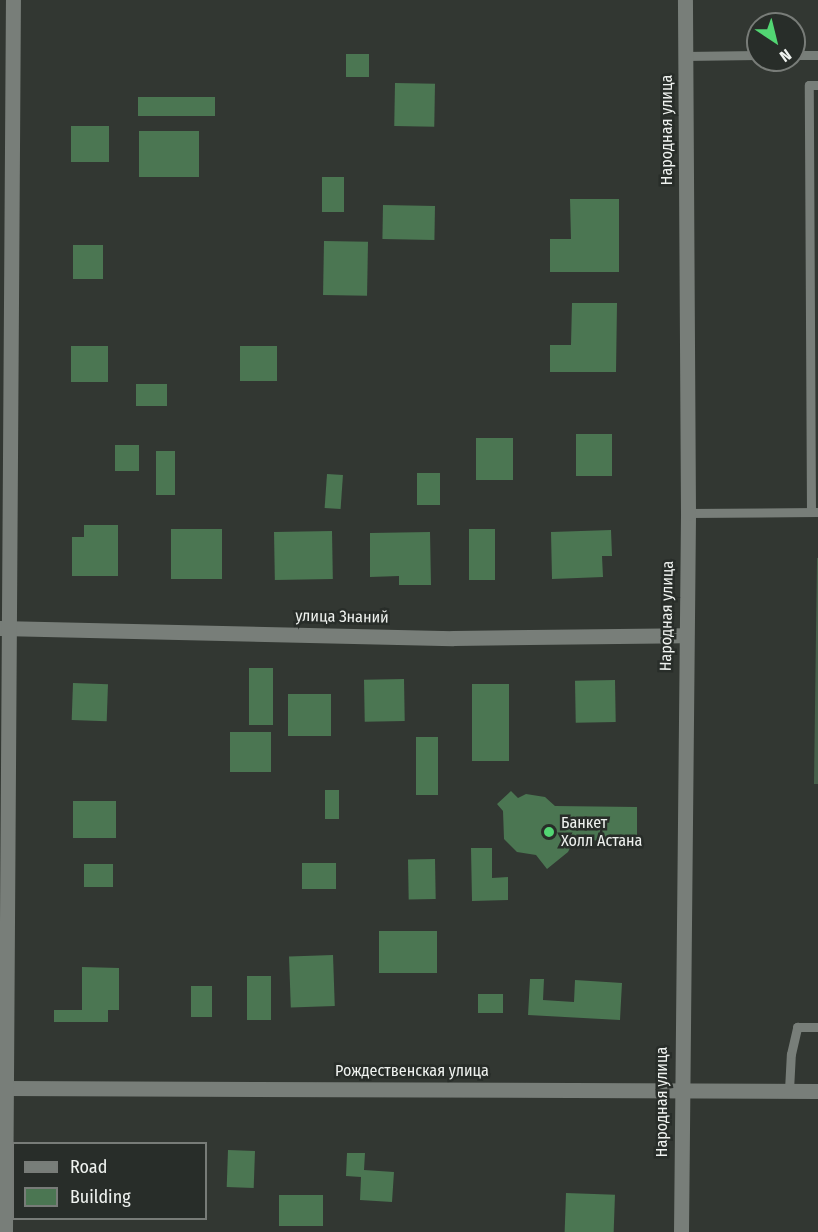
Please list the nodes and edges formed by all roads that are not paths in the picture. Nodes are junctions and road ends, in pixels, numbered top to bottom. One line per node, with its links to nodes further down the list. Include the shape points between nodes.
1 (13, 0): 8 (street)
2 (685, 0): 3 (street, Народная улица)
3 (684, 56): 4 (lane); 7 (street, Народная улица)
4 (746, 56)
5 (818, 85): 6 (lane, via 809,85)
6 (814, 512): 7 (lane)
7 (688, 513): 9 (street, Народная улица)
8 (5, 628): 9 (street, улица Знаний, via 453,638); 11 (street)
9 (684, 635): 12 (street, Народная улица)
10 (818, 1027): 13 (lane, via 798,1027 790,1054)
11 (5, 1088): 12 (street, Рождественская улица); 15 (street)
12 (680, 1089): 13 (street, Рождественская улица); 16 (street, Народная улица)
13 (789, 1090): 14 (street, Рождественская улица)
14 (818, 1091)
15 (5, 1232)
16 (681, 1232)

